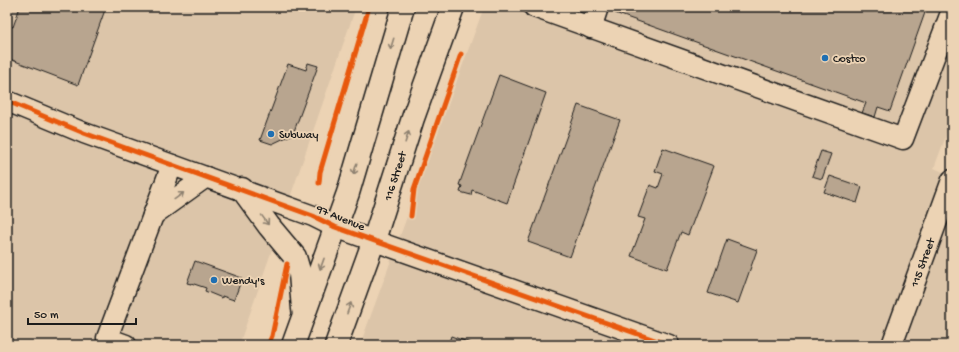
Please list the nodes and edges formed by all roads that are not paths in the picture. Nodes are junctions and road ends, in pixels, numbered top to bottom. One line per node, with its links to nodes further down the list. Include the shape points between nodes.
1 (403, 7): 13 (main road, one-way to 13, via 348,193)
2 (453, 7): 14 (main road, 116 Street, one-way to 2, via 413,118)
3 (534, 7): 6 (street)
4 (598, 7): 6 (street)
5 (952, 10): 6 (street, via 903,139)
6 (591, 28)
7 (7, 101): 8 (street, 97 Avenue)
8 (172, 165): 9 (street, 97 Avenue); 12 (street)
9 (206, 176): 11 (street, 97 Avenue); 12 (street, one-way to 9)
10 (952, 180): 20 (street, 115 Street)
11 (242, 189): 13 (street, 97 Avenue); 15 (main road, one-way to 15, via 295,257 300,274)
12 (153, 215): 16 (street, via 107,338)
13 (335, 227): 14 (street, 97 Avenue); 15 (main road, one-way to 15)
14 (374, 240): 18 (main road, 116 Street, one-way to 14); 19 (street, 97 Avenue)
15 (303, 317): 17 (main road)
16 (126, 345)
17 (293, 345)
18 (336, 345)
19 (669, 345)
20 (892, 345)

